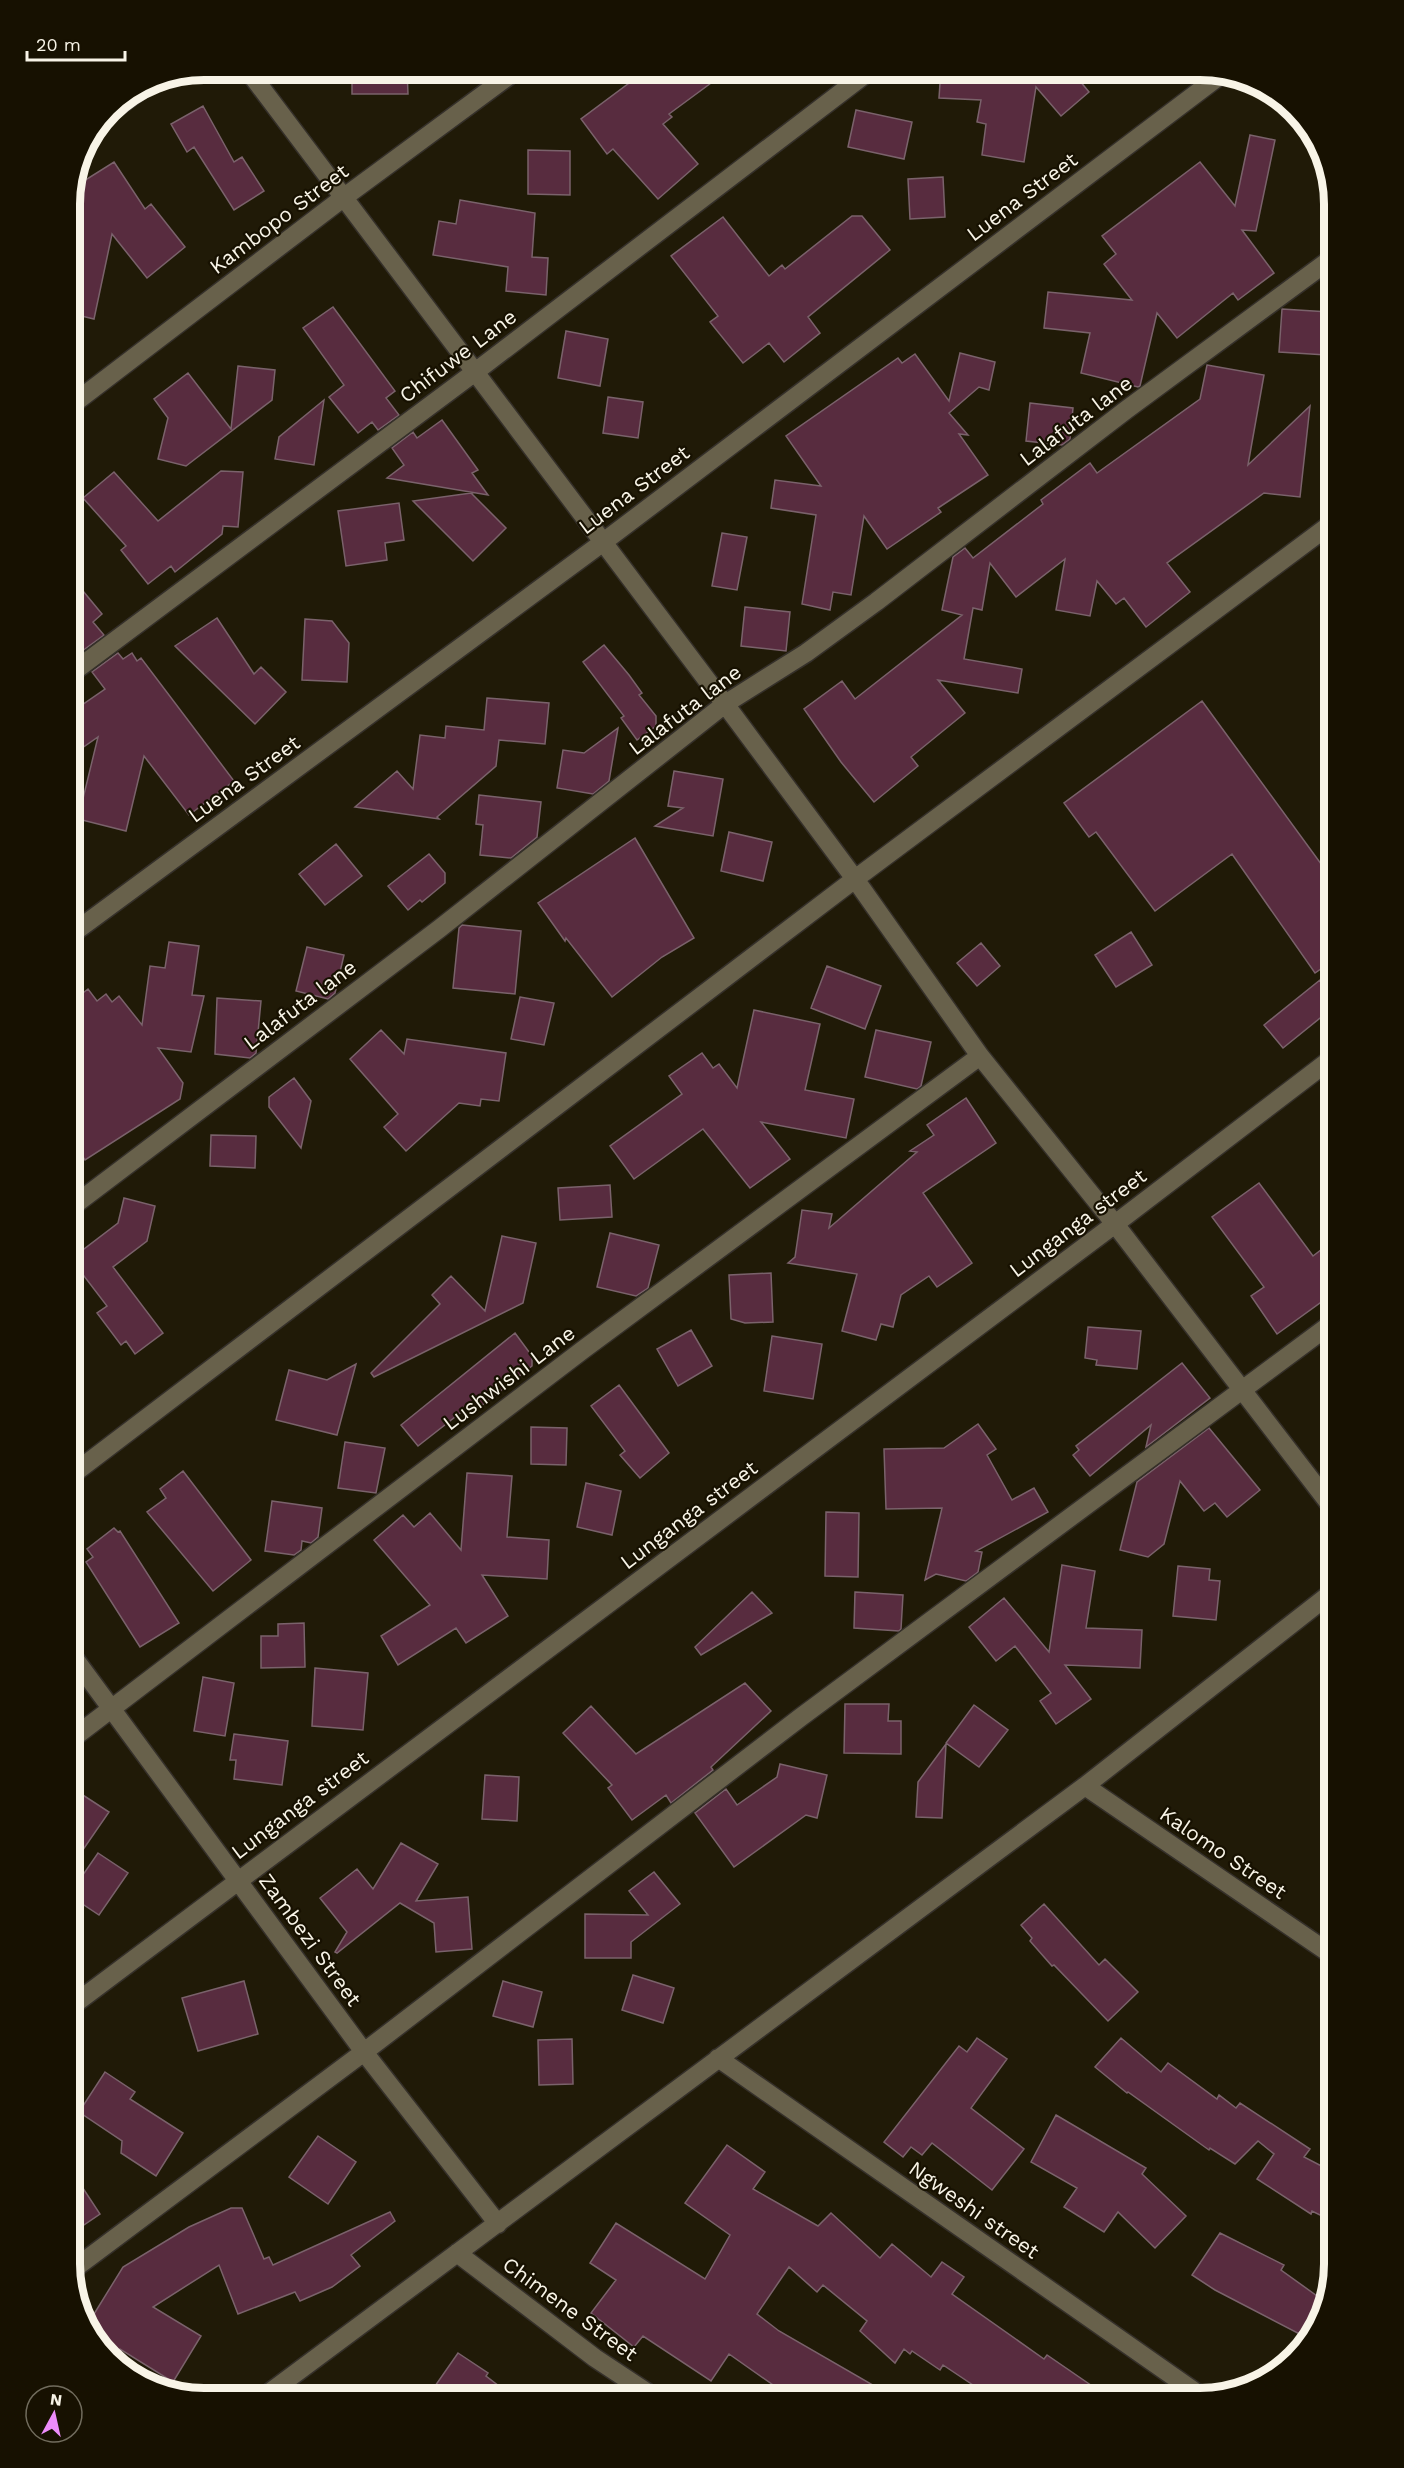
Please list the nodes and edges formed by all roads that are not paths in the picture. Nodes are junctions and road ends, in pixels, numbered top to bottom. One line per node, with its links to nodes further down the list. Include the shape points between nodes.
1 (255, 80): 5 (street)
2 (503, 80): 5 (street, Kambopo Street)
3 (858, 80): 7 (street, Chifuwe Lane)
4 (1213, 81): 10 (street, Luena Street)
5 (343, 198): 7 (street); 8 (street, Kambopo Street)
6 (1324, 264): 12 (street, Lalafuta lane, via 876,602 806,653)
7 (475, 372): 10 (street); 11 (street, Chifuwe Lane)
8 (80, 399)
9 (1324, 529): 13 (street)
10 (602, 543): 12 (street); 14 (street, Luena Street)
11 (80, 667)
12 (725, 704): 13 (street); 17 (street, Lalafuta lane, via 439,929)
13 (855, 879): 15 (street); 21 (street)
14 (80, 928)
15 (980, 1056): 18 (street); 25 (street, Lushwishi Lane, via 584,1349)
16 (1324, 1064): 18 (street, Lunganga street)
17 (80, 1201)
18 (1115, 1224): 20 (street); 28 (street, Lunganga street)
19 (1324, 1329): 20 (street)
20 (1242, 1392): 22 (street); 31 (street, via 792,1725)
21 (80, 1469)
22 (1324, 1497)
23 (1324, 1599): 27 (street)
24 (80, 1666): 25 (street, Zambezi Street)
25 (112, 1708): 26 (street, Lushwishi Lane); 28 (street, Zambezi Street)
26 (80, 1733)
27 (1085, 1786): 29 (street, Kalomo Street); 32 (street)
28 (238, 1879): 30 (street, Lunganga street); 31 (street, Zambezi Street)
29 (1324, 1949)
30 (80, 2000)
31 (364, 2052): 33 (street, Zambezi Street); 35 (street)
32 (718, 2058): 33 (street); 38 (street, Ngweshi street)
33 (498, 2224): 34 (street)
34 (457, 2253): 36 (street); 37 (street, Chimene Street)
35 (80, 2264)
36 (276, 2388)
37 (640, 2388)
38 (1190, 2388)

